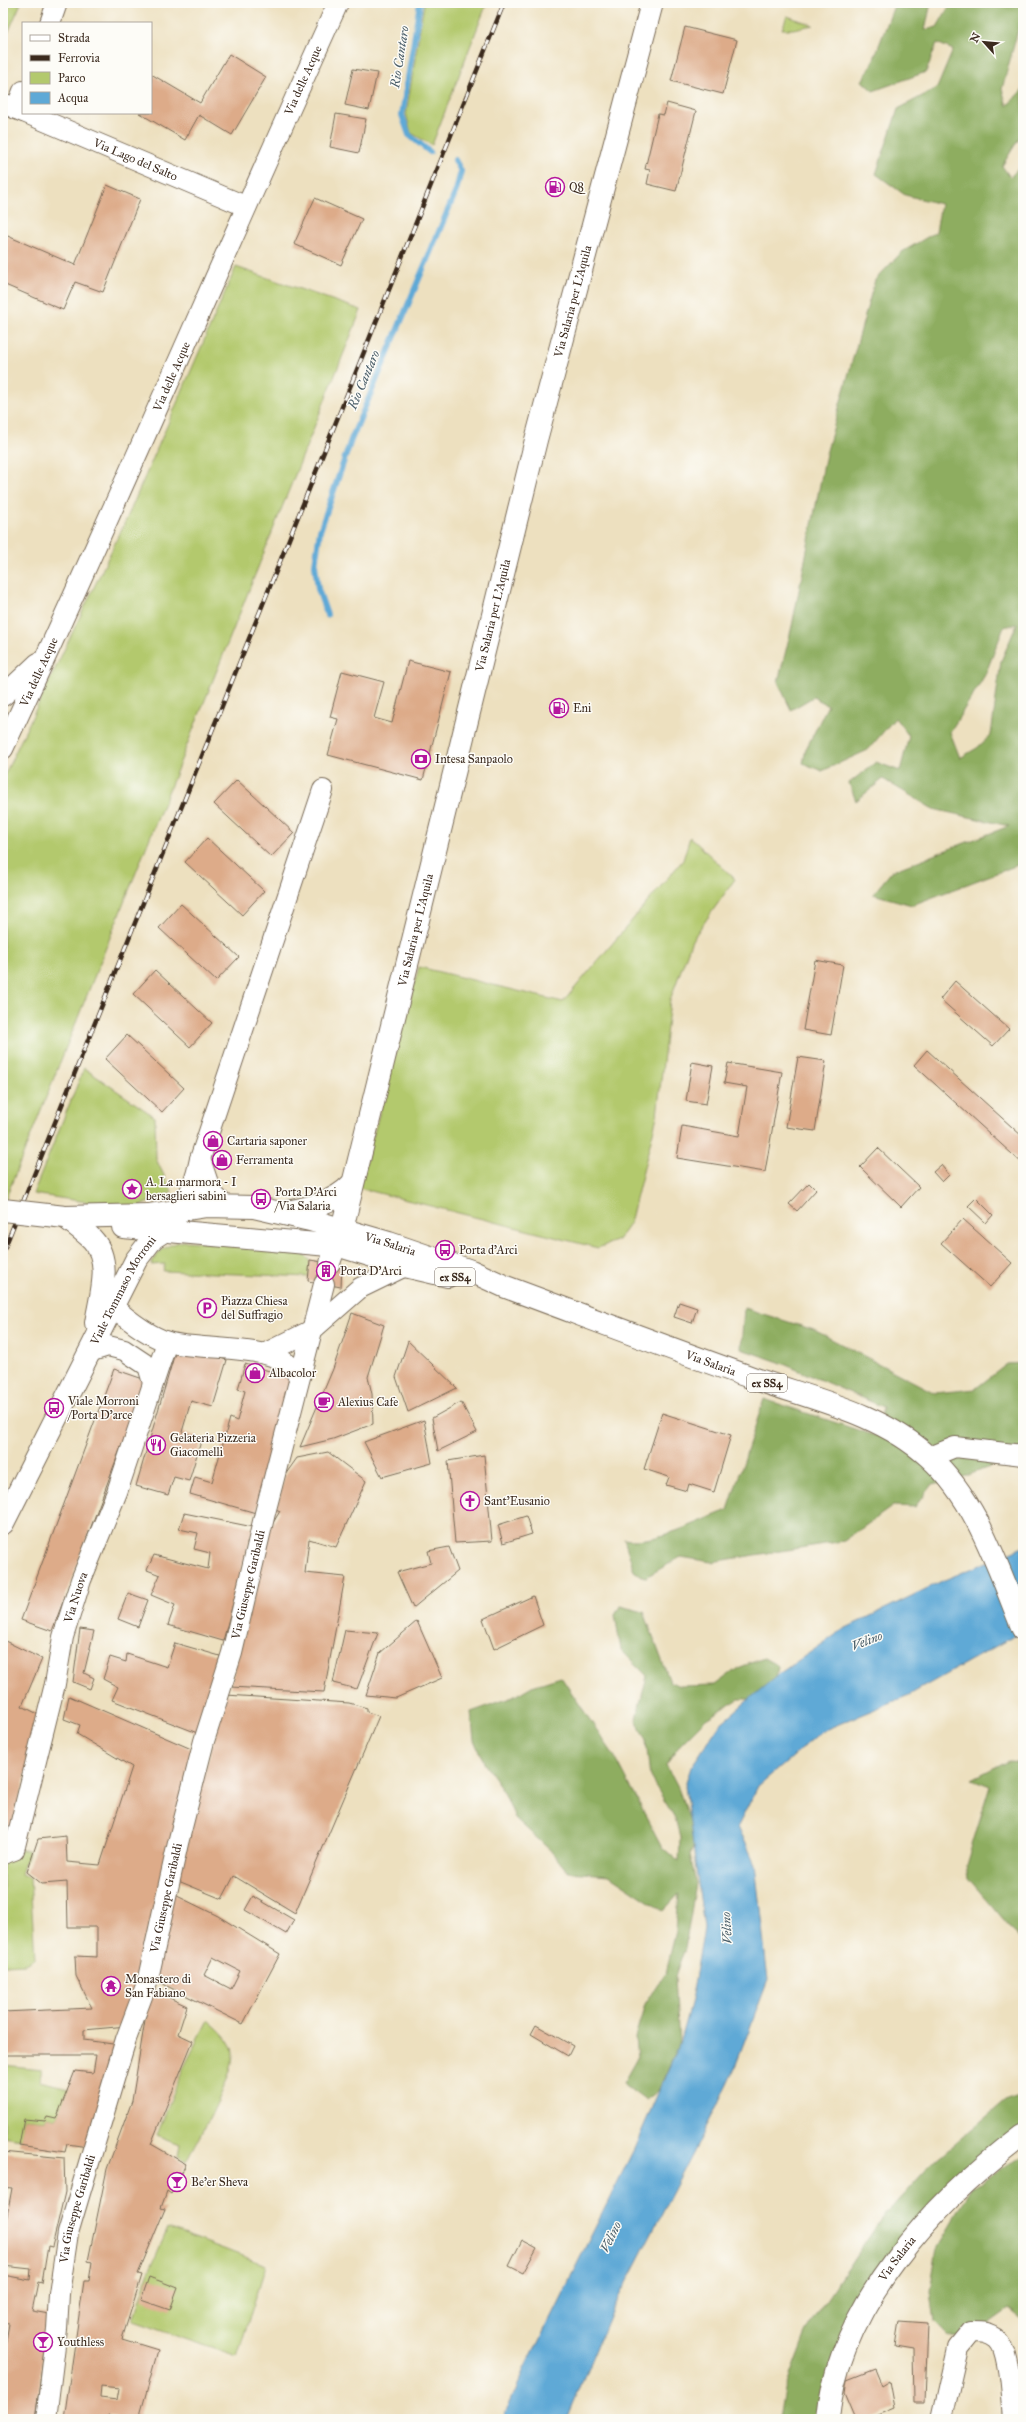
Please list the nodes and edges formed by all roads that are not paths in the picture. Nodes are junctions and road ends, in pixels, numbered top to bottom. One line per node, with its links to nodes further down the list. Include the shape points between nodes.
1 (57, 3): 4 (street)
2 (338, 3): 8 (street, Via delle Acque)
3 (652, 3): 14 (main road, Via Salaria per L'Aquila, via 536,440)
4 (50, 22)
5 (22, 93): 6 (street)
6 (17, 109)
7 (29, 114): 8 (street, Via Lago del Salto)
8 (245, 206): 9 (street, Via delle Acque)
9 (49, 652): 10 (street); 11 (street, Via delle Acque)
10 (3, 696)
11 (3, 749)
12 (323, 790): 13 (street)
13 (200, 1159): 15 (street); 17 (street, via 189,1197)
14 (352, 1184): 18 (main road, via 341,1194 322,1204); 22 (main road, Via Salaria per L'Aquila)
15 (216, 1206): 17 (main road); 18 (main road, via 254,1207); 21 (main road, Viale Tommaso Morroni)
16 (3, 1210): 19 (main road, bridge)
17 (179, 1210): 19 (main road, via 148,1215)
18 (282, 1213): 22 (main road)
19 (65, 1217): 20 (main road); 30 (main road, via 92,1239 103,1255 103,1278)
20 (118, 1227): 21 (main road); 23 (main road)
21 (164, 1231): 22 (main road); 23 (main road, Viale Tommaso Morroni, via 152,1238)
22 (336, 1246): 24 (main road, Via Salaria / ex SS4, via 344,1236 360,1252); 26 (main road, Via Salaria / ex SS4, via 471,1271)
23 (138, 1256): 27 (main road, Viale Tommaso Morroni)
24 (405, 1266): 26 (main road, Via Salaria / ex SS4); 28 (street, via 360,1288)
25 (324, 1284): 28 (street, Via Giuseppe Garibaldi)
26 (506, 1287): 35 (main road, Via Salaria / ex SS4, via 823,1401 894,1430)
27 (111, 1305): 29 (street, via 131,1323); 30 (main road, Viale Tommaso Morroni)
28 (312, 1330): 31 (street); 32 (street, Via Giuseppe Garibaldi)
29 (167, 1342): 31 (street); 33 (street, Via Nuova)
30 (91, 1347): 33 (street, via 108,1346 124,1350 148,1366); 36 (main road, Viale Tommaso Morroni)
31 (266, 1353): 32 (street, via 290,1365)
32 (299, 1378): 40 (street, Via Giuseppe Garibaldi, via 232,1653 204,1741 178,1844 147,1983 126,2039 68,2232 58,2294 57,2329)
33 (153, 1383): 38 (street, Via Nuova, via 117,1492 81,1580 62,1637 55,1684 14,1850)
34 (1023, 1456): 35 (street, via 955,1447)
35 (930, 1457): 37 (main road, Via Salaria / ex SS4, via 966,1499 985,1537)
36 (3, 1523)
37 (1023, 1629)
38 (3, 1854)
39 (1023, 2134): 41 (main road, Via Salaria, via 943,2205 895,2261 868,2300 846,2343 830,2392)
40 (46, 2419)
41 (828, 2419)
42 (942, 2419): 43 (street, via 958,2348 971,2332 984,2332 998,2340 1005,2353)
43 (1013, 2419)

